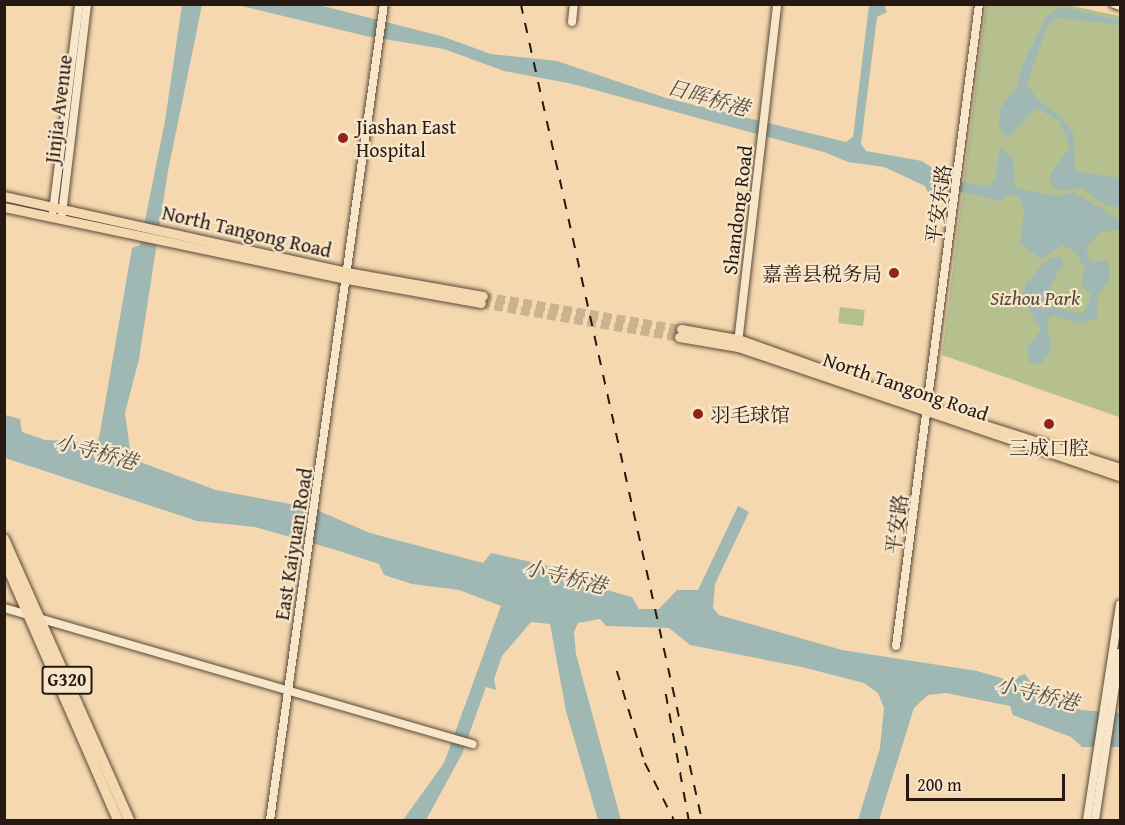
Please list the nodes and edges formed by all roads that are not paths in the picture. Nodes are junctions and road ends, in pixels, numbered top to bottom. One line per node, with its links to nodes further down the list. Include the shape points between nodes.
1 (80, 4): 12 (street, Jinjia Avenue)
2 (87, 4): 12 (street, Jinjia Avenue)
3 (384, 4): 13 (street, East Kaiyuan Road)
4 (574, 4): 9 (street)
5 (777, 4): 16 (street, Shandong Road)
6 (979, 4): 17 (street, 平安东路)
7 (1114, 4): 8 (street)
8 (1120, 6)
9 (572, 22)
10 (4, 196): 12 (main road, North Tangong Road)
11 (4, 207): 12 (main road, North Tangong Road)
12 (57, 212): 13 (main road, North Tangong Road)
13 (347, 276): 14 (main road, North Tangong Road); 28 (street, East Kaiyuan Road)
14 (482, 299)
15 (680, 333): 16 (main road, North Tangong Road)
16 (738, 343): 17 (main road, North Tangong Road)
17 (927, 410): 18 (main road, North Tangong Road); 19 (main road, North Tangong Road); 26 (street, 平安路)
18 (1120, 468)
19 (1120, 477)
20 (4, 538): 24 (highway, G320)
21 (4, 559): 24 (highway, G320)
22 (1120, 605): 25 (street)
23 (4, 608): 24 (street)
24 (34, 616): 28 (street); 32 (highway, G320); 33 (highway, G320)
25 (1119, 626): 29 (street)
26 (896, 646)
27 (1120, 653): 29 (street)
28 (287, 692): 30 (street); 34 (street, East Kaiyuan Road)
29 (1111, 697): 31 (street)
30 (472, 744)
31 (1100, 761): 35 (street); 36 (street)
32 (118, 820)
33 (129, 820)
34 (270, 820)
35 (1087, 820)
36 (1095, 820)

